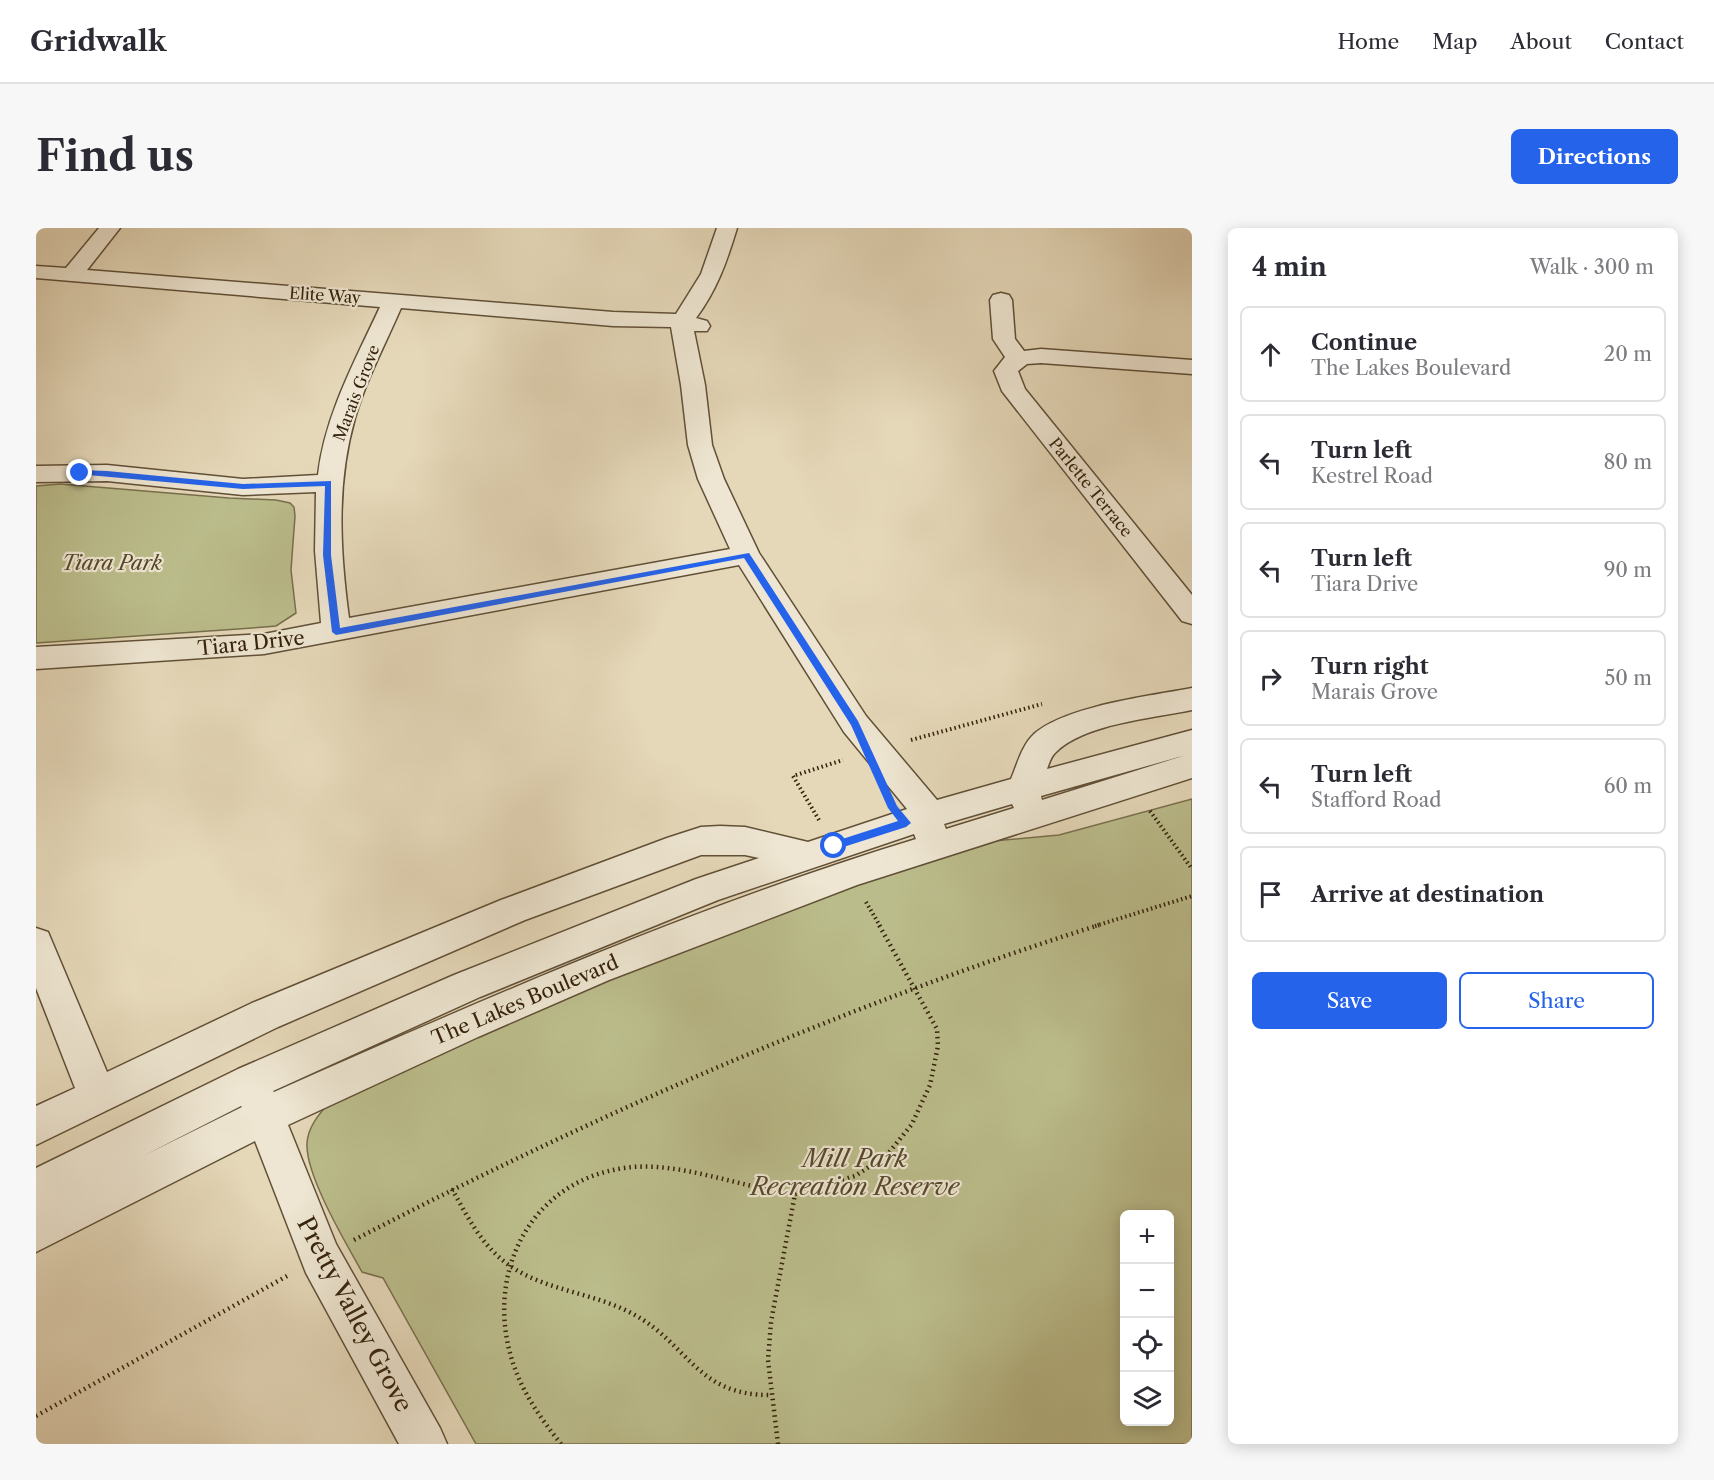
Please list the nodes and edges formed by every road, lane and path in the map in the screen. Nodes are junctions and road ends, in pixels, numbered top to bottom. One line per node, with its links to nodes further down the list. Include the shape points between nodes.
1 (110, 228): 4 (street)
2 (727, 228): 7 (street, via 712,274 711,305)
3 (36, 272): 4 (street, Elite Way)
4 (72, 275): 5 (street, Elite Way)
5 (394, 300): 7 (street, Elite Way); 11 (street, Marais Grove, via 343,418)
6 (1002, 300): 8 (street, via 1004,339)
7 (688, 325): 12 (street, via 701,356 693,385 700,445)
8 (1018, 359): 9 (street, via 1062,357); 13 (street, Parlette Terrace, via 1006,371 1014,391)
9 (1192, 367)
10 (36, 474): 11 (street, via 107,473 243,487)
11 (329, 483): 14 (street, Marais Grove, via 327,555)
12 (746, 555): 14 (street, Tiara Drive); 21 (street, via 855,724 893,808)
13 (1192, 614)
14 (336, 632): 15 (street, Tiara Drive, via 239,646)
15 (36, 658)
16 (1192, 699): 19 (street, via 1081,725 1046,741 1036,756)
17 (1192, 742): 19 (street, The Lakes Boulevard)
18 (1192, 766): 19 (street, The Lakes Boulevard)
19 (1028, 801): 21 (street, The Lakes Boulevard)
20 (1144, 803): 23 (path)
21 (922, 828): 22 (street, The Lakes Boulevard); 28 (street, The Lakes Boulevard, via 738,914 465,1025)
22 (806, 855): 27 (street, The Lakes Boulevard, via 720,840 667,852 378,966); 28 (street, The Lakes Boulevard, via 708,889 467,986)
23 (1192, 868)
24 (1192, 896): 26 (path, via 1035,945)
25 (36, 942): 27 (street)
26 (916, 988): 31 (path, via 701,1074); 32 (path, via 937,1029 940,1045 931,1086 916,1116 875,1165 850,1178)
27 (97, 1095): 29 (street, The Lakes Boulevard)
28 (258, 1099): 30 (street, The Lakes Boulevard); 33 (street, The Lakes Boulevard); 34 (street, Pretty Valley Grove)
29 (36, 1126)
30 (36, 1189)
31 (452, 1189): 34 (path); 35 (path, via 486,1243)
32 (795, 1194): 35 (path, via 682,1172 624,1168 594,1176 549,1199 518,1240); 36 (path, via 771,1322)
33 (36, 1231)
34 (321, 1258): 37 (path); 38 (street, Pretty Valley Grove)
35 (509, 1265): 36 (path, via 635,1316 703,1376 723,1388 744,1395); 39 (path, via 505,1319 510,1353 536,1413)
36 (771, 1395): 40 (path)
37 (36, 1416)
38 (424, 1444)
39 (561, 1444)
40 (778, 1444)

